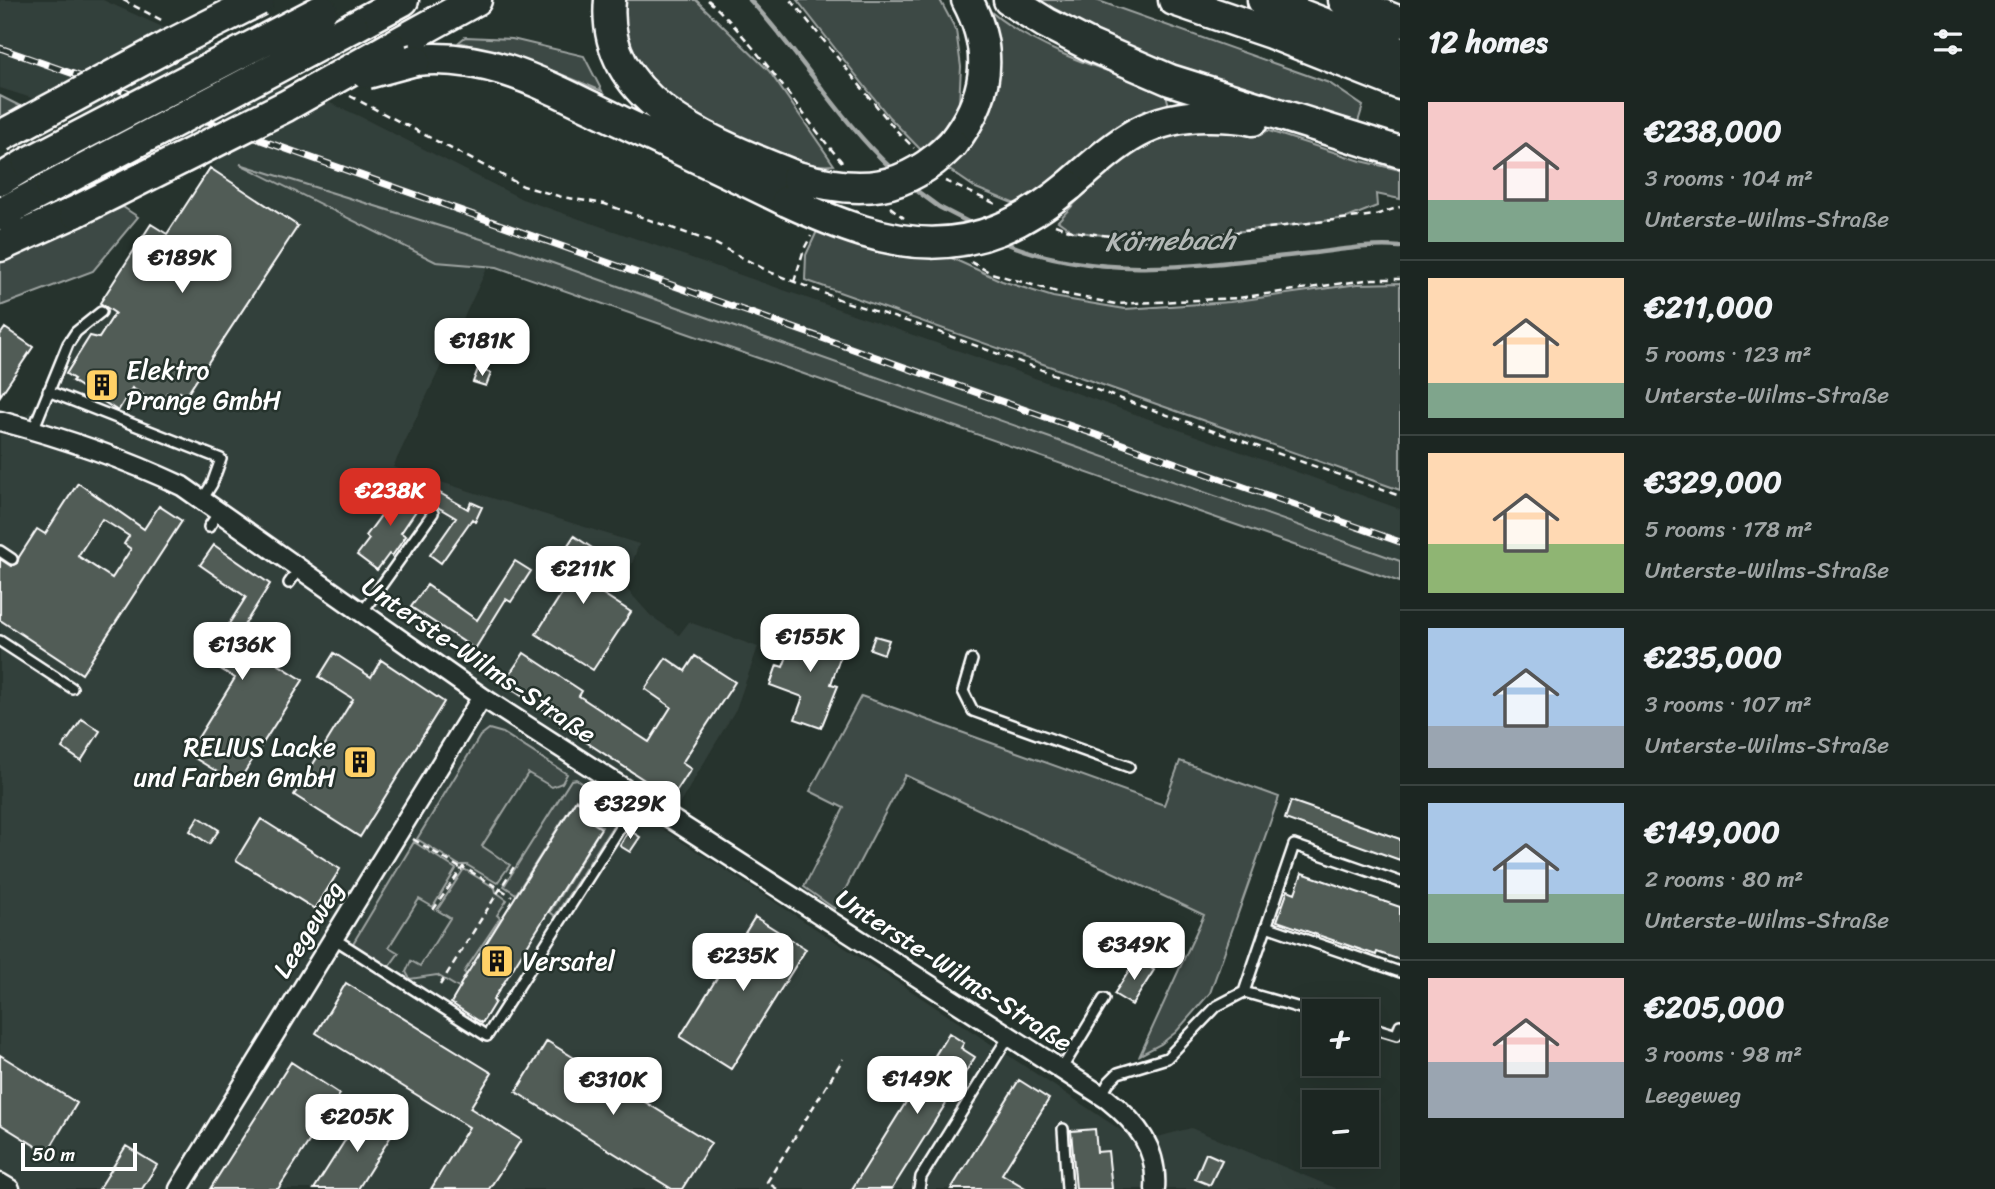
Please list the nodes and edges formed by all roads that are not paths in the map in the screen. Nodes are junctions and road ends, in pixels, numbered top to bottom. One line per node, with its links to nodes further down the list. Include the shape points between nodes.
1 (221, 0): 15 (highway, bridge)
2 (259, 0): 15 (highway, bridge)
3 (403, 0): 13 (highway)
4 (476, 0): 16 (highway)
5 (610, 0): 23 (highway, via 610,31 616,52 642,93 686,127)
6 (967, 0): 23 (highway, bridge, via 979,26 983,79 973,115 952,144 934,162 899,182)
7 (1009, 0): 19 (highway, via 1089,45 1170,80)
8 (1174, 0): 18 (highway)
9 (1263, 0): 17 (highway)
10 (1344, 0): 14 (highway)
11 (1388, 0): 12 (highway)
12 (1400, 8)
13 (339, 12): 22 (highway, bridge); 24 (highway, bridge)
14 (1400, 22)
15 (168, 34): 20 (highway, bridge)
16 (403, 53): 23 (highway, via 467,59 503,68); 25 (highway, bridge, via 383,67 286,106)
17 (1400, 53)
18 (1400, 84)
19 (1317, 127): 21 (highway); 23 (highway, bridge, via 1292,129 1239,117 1175,118 1134,132 1014,224 965,241 915,243 857,231)
20 (1, 136)
21 (1400, 152)
22 (0, 180)
23 (792, 189)
24 (0, 214)
25 (0, 246)
26 (101, 312): 27 (lane, via 76,332)
27 (48, 391): 29 (lane); 30 (lane, via 221,459)
28 (0, 421): 29 (street, Unterste-Wilms-Straße)
29 (33, 430): 30 (street, Unterste-Wilms-Straße, via 157,474)
30 (202, 500): 31 (street, Unterste-Wilms-Straße)
31 (219, 512): 33 (lane); 36 (street, Unterste-Wilms-Straße, via 294,576)
32 (433, 513): 36 (lane)
33 (209, 527)
34 (0, 551): 35 (lane)
35 (12, 559)
36 (361, 614): 40 (street, Unterste-Wilms-Straße)
37 (0, 641): 39 (lane)
38 (972, 660): 41 (lane, via 963,691 973,711)
39 (72, 688)
40 (482, 697): 42 (street, Unterste-Wilms-Straße); 45 (street, Leegeweg)
41 (1129, 767)
42 (639, 798): 45 (lane, via 487,1036); 52 (street, Unterste-Wilms-Straße)
43 (1400, 882): 44 (lane, via 1294,845)
44 (1266, 926): 46 (lane); 47 (lane)
45 (333, 938): 58 (street, Leegeweg)
46 (1400, 972)
47 (1244, 992): 49 (lane); 54 (lane, via 1217,1006 1167,1058 1118,1073)
48 (1104, 999): 53 (lane)
49 (1302, 1009)
50 (1400, 1025): 51 (lane, via 1397,1035)
51 (1379, 1030)
52 (1009, 1036): 53 (street, Unterste-Wilms-Straße); 59 (lane, via 921,1177)
53 (1061, 1070): 54 (street, Unterste-Wilms-Straße)
54 (1101, 1096): 61 (street, Unterste-Wilms-Straße, via 1140,1129 1149,1146)
55 (1063, 1129): 60 (lane)
56 (0, 1183): 57 (street)
57 (10, 1189)
58 (179, 1189)
59 (919, 1189)
60 (1067, 1189)
61 (1155, 1189)

